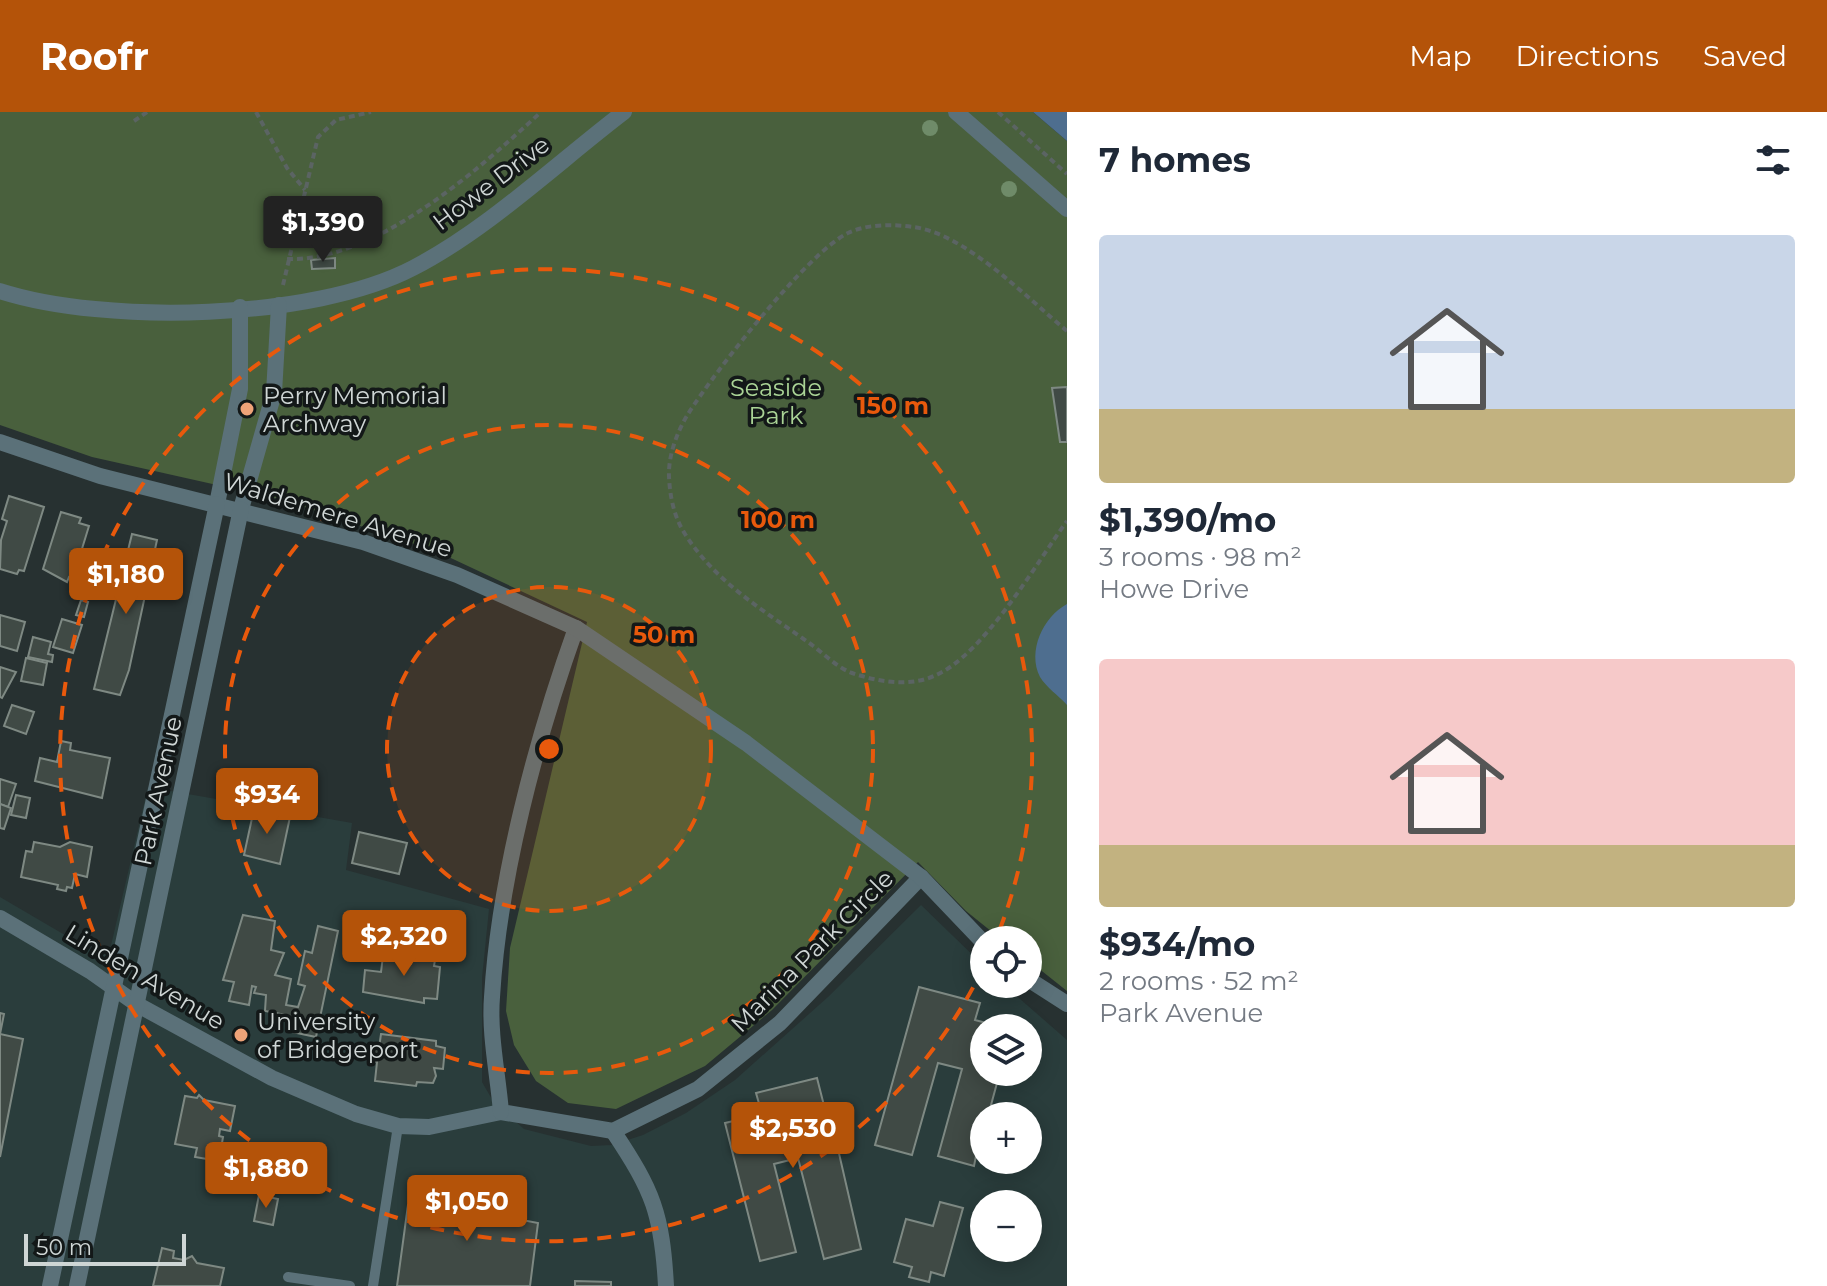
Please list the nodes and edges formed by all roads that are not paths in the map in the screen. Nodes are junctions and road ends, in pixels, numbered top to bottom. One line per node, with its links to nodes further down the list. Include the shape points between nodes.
1 (624, 112): 5 (street, Howe Drive, via 412,268 364,287)
2 (956, 113): 3 (street)
3 (1067, 209)
4 (0, 291): 6 (street, Howe Drive, via 105,312)
5 (284, 304): 6 (street, Howe Drive); 9 (street, Park Avenue, via 274,393)
6 (240, 307): 8 (street, Park Avenue, via 240,389)
7 (0, 442): 8 (street, Waldemere Avenue, via 100,476)
8 (217, 504): 9 (street, Waldemere Avenue); 14 (street, Park Avenue)
9 (241, 509): 10 (street, Waldemere Avenue, via 363,542); 17 (street, Park Avenue)
10 (576, 628): 11 (street, Waldemere Avenue, via 746,743); 18 (street, via 510,863 491,999)
11 (921, 877): 13 (street, Waldemere Avenue); 20 (street, Marina Park Circle, via 768,1032 698,1089)
12 (0, 918): 14 (street, Linden Avenue)
13 (970, 928)
14 (112, 986): 17 (street, Linden Avenue); 22 (street, Park Avenue)
15 (1042, 988): 16 (street)
16 (1067, 1004)
17 (138, 1005): 19 (street, Linden Avenue, via 309,1096); 23 (street, Park Avenue)
18 (501, 1112): 19 (street, Linden Avenue, via 448,1126); 20 (street, Linden Avenue)
19 (398, 1126): 25 (lane)
20 (613, 1131): 26 (street, via 647,1182 657,1208)
21 (288, 1277): 24 (lane)
22 (50, 1286)
23 (77, 1286)
24 (350, 1286)
25 (373, 1286)
26 (666, 1286)

